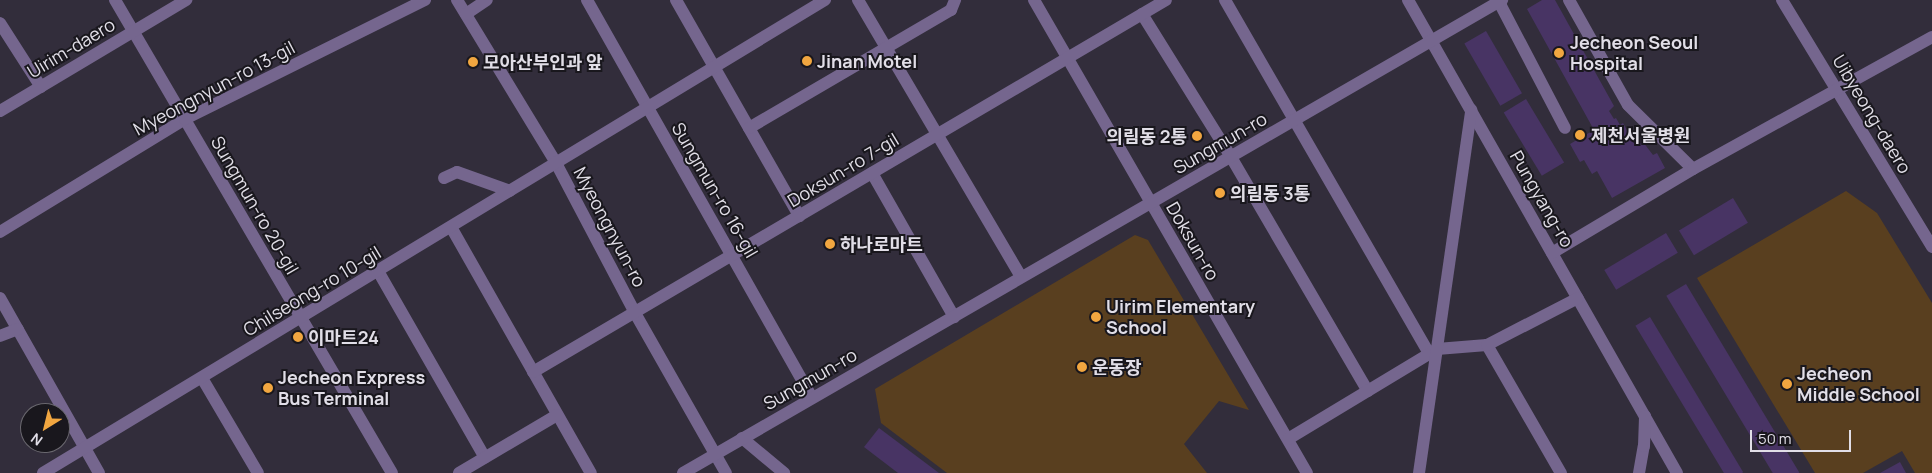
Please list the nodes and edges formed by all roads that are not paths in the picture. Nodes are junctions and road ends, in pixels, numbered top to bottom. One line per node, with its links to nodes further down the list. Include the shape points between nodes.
1 (115, 0): 21 (street, Sungmun-ro 20-gil)
2 (186, 0): 21 (street, Uirim-daero)
3 (425, 0): 32 (street, Myeongnyun-ro 13-gil)
4 (457, 0): 18 (street, Myeongnyun-ro)
5 (487, 0): 18 (street)
6 (587, 0): 29 (street, Sungmun-ro 16-gil)
7 (676, 0): 26 (street)
8 (824, 0): 26 (street, Chilseong-ro 10-gil)
9 (858, 0): 24 (street)
10 (956, 0): 24 (street, via 950,10)
11 (1034, 0): 25 (street, Doksun-ro)
12 (1166, 0): 19 (street, Doksun-ro 7-gil)
13 (1226, 0): 33 (street)
14 (1408, 0): 23 (street, Pungyang-ro)
15 (1569, 0): 39 (street, via 1628,105)
16 (1782, 0): 28 (street, Uibyeong-daero)
17 (1501, 1): 23 (street, Sungmun-ro); 35 (street)
18 (466, 14): 38 (street, Myeongnyun-ro)
19 (1142, 14): 25 (street, Doksun-ro 7-gil); 37 (street)
20 (0, 23): 27 (street)
21 (134, 31): 27 (street, Uirim-daero); 32 (street, Sungmun-ro 20-gil)
22 (1932, 37): 28 (street)
23 (1431, 41): 30 (street, Pungyang-ro); 33 (street, Sungmun-ro)
24 (886, 47): 34 (street); 36 (street)
25 (1068, 56): 36 (street, Doksun-ro 7-gil); 43 (street, Doksun-ro)
26 (714, 67): 29 (street, Chilseong-ro 10-gil); 34 (street)
27 (41, 86): 31 (street, Uirim-daero)
28 (1837, 90): 39 (street); 47 (street, Uibyeong-daero)
29 (648, 107): 38 (street, Chilseong-ro 10-gil); 49 (street, Sungmun-ro 16-gil)
30 (1471, 110): 48 (street, Pungyang-ro); 60 (street)
31 (0, 112)
32 (185, 119): 46 (street, Myeongnyun-ro 13-gil); 56 (street, Sungmun-ro 20-gil)
33 (1295, 120): 37 (street, Sungmun-ro); 60 (street)
34 (749, 128): 44 (street)
35 (1565, 128)
36 (937, 134): 40 (street, Doksun-ro 7-gil); 51 (street)
37 (1231, 157): 43 (street, Sungmun-ro); 63 (street)
38 (556, 163): 42 (street, Chilseong-ro 10-gil); 54 (street, Myeongnyun-ro)
39 (1693, 169): 48 (street)
40 (872, 173): 44 (street, Doksun-ro 7-gil); 55 (street)
41 (444, 178): 42 (street, via 457,172)
42 (510, 191): 45 (street, Chilseong-ro 10-gil)
43 (1151, 204): 51 (street, Sungmun-ro); 68 (street, Doksun-ro)
44 (799, 216): 49 (street, Doksun-ro 7-gil)
45 (450, 227): 50 (street, Chilseong-ro 10-gil); 61 (street)
46 (0, 232)
47 (1930, 240)
48 (1552, 253): 53 (street, Pungyang-ro)
49 (732, 255): 54 (street, Doksun-ro 7-gil); 64 (street, Sungmun-ro 16-gil)
50 (378, 271): 56 (street, Chilseong-ro 10-gil); 71 (street)
51 (1021, 277): 55 (street, Sungmun-ro)
52 (0, 298): 57 (street)
53 (1578, 298): 59 (street); 66 (street, Pungyang-ro)
54 (636, 313): 61 (street, Doksun-ro 7-gil); 70 (street, Myeongnyun-ro)
55 (954, 317): 64 (street, Sungmun-ro)
56 (301, 318): 62 (street, Chilseong-ro 10-gil); 75 (street, Sungmun-ro 20-gil)
57 (18, 329): 58 (street); 69 (street)
58 (0, 336)
59 (1487, 345): 60 (street); 83 (street)
60 (1433, 352): 63 (street); 82 (street)
61 (533, 372): 65 (street)
62 (202, 378): 69 (street, Chilseong-ro 10-gil); 74 (street)
63 (1368, 391): 68 (street)
64 (812, 397): 67 (street, Sungmun-ro)
65 (557, 415): 71 (street); 77 (street)
66 (1645, 416): 84 (street); 85 (street, Pungyang-ro)
67 (742, 438): 70 (street, Sungmun-ro); 80 (street)
68 (1288, 439): 81 (street, Doksun-ro)
69 (85, 448): 72 (street, Chilseong-ro 10-gil); 73 (street)
70 (714, 454): 78 (street, Sungmun-ro); 79 (street, Myeongnyun-ro)
71 (485, 458): 76 (street)
72 (43, 473)
73 (99, 473)
74 (258, 473)
75 (392, 473)
76 (459, 473)
77 (591, 473)
78 (683, 473)
79 (726, 473)
80 (784, 473)
81 (1307, 473)
82 (1419, 473)
83 (1561, 473)
84 (1639, 473)
85 (1677, 473)

